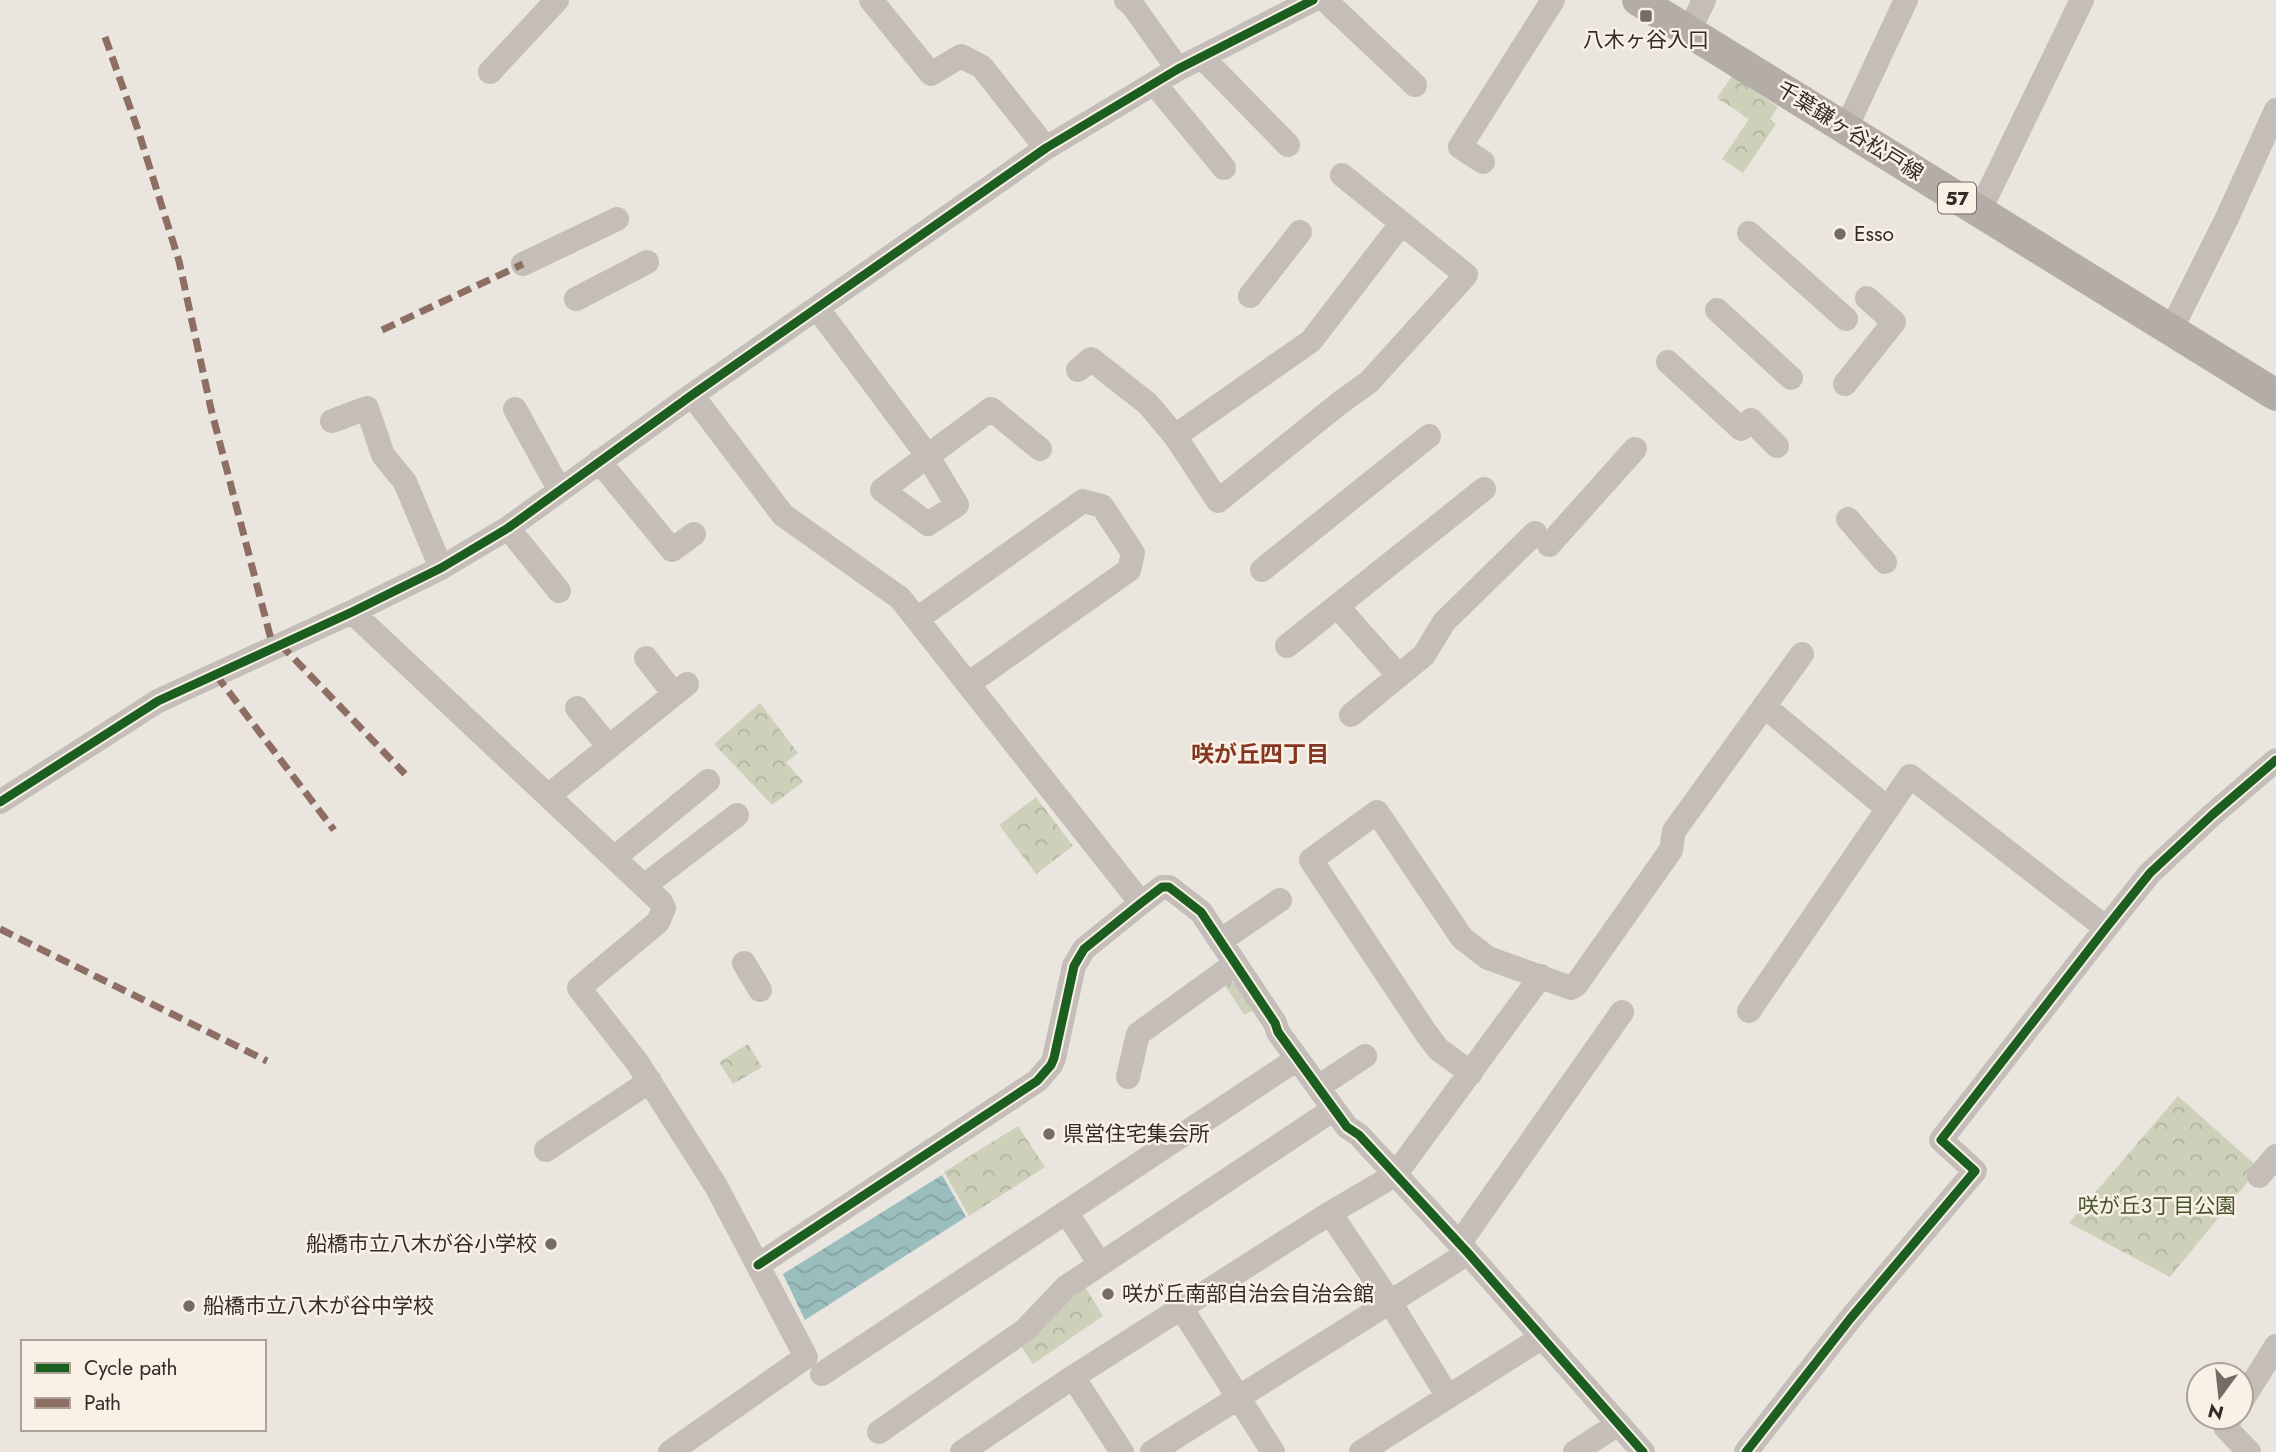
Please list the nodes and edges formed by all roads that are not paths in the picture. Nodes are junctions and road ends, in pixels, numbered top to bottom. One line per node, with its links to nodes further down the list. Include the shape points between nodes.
1 (557, 0): 14 (street)
2 (871, 0): 20 (street, via 931,74 961,56 982,67)
3 (1126, 0): 13 (street)
4 (1312, 0): 12 (street)
5 (1325, 0): 16 (street)
6 (1553, 0): 21 (street, via 1460,147)
7 (1638, 0): 11 (main road, 千葉鎌ヶ谷松戸線 / 57)
8 (1704, 0): 11 (street)
9 (1906, 0): 18 (street)
10 (2082, 0): 24 (street)
11 (1689, 31): 18 (main road, 千葉鎌ヶ谷松戸線 / 57)
12 (1202, 57): 13 (street); 19 (street)
13 (1178, 69): 15 (street)
14 (490, 72)
15 (1154, 83): 20 (street); 22 (street)
16 (1415, 85)
17 (2276, 110): 37 (street)
18 (1846, 128): 24 (main road, 千葉鎌ヶ谷松戸線 / 57)
19 (1289, 145)
20 (1046, 148): 34 (street)
21 (1483, 162)
22 (1224, 168)
23 (1342, 175): 26 (street)
24 (1979, 212): 37 (main road, 千葉鎌ヶ谷松戸線 / 57)
25 (617, 219): 30 (street)
26 (1401, 225): 46 (street, via 1311,341); 46 (street, via 1466,275 1368,382 1218,501)
27 (1300, 232): 31 (street)
28 (1749, 233): 36 (street)
29 (647, 262): 32 (street)
30 (523, 264)
31 (1250, 296)
32 (576, 299)
33 (1867, 299): 41 (street, via 1894,322)
34 (818, 309): 42 (street); 49 (street, via 928,455 991,409)
35 (1717, 310): 40 (street)
36 (1846, 319)
37 (2171, 330): 43 (main road, 千葉鎌ヶ谷松戸線 / 57)
38 (1668, 362): 48 (street)
39 (1078, 370): 46 (street, via 1091,359 1148,404)
40 (1791, 378)
41 (1845, 384)
42 (692, 395): 51 (street); 63 (street, via 783,515 900,598)
43 (2276, 395)
44 (515, 410): 52 (street)
45 (332, 421): 58 (street, via 367,408 383,455 405,482)
46 (1175, 436)
47 (1429, 436): 59 (street)
48 (1777, 446)
49 (1040, 449)
50 (1635, 449): 67 (street, via 1542,539 1444,622 1424,655)
51 (599, 461): 52 (street); 56 (street, via 672,550)
52 (559, 489): 55 (street)
53 (1484, 489): 61 (street)
54 (1848, 519): 57 (street)
55 (508, 528): 58 (street); 60 (street)
56 (694, 534)
57 (1885, 562)
58 (441, 568): 62 (street)
59 (1262, 570)
60 (559, 590)
61 (1337, 606): 64 (street); 67 (street)
62 (352, 612): 75 (street); 76 (street, via 158,701)
63 (917, 619): 68 (street); 68 (street, via 1083,501 1102,506 1133,553 1129,570)
64 (1287, 646)
65 (1802, 654): 69 (street)
66 (646, 659): 72 (street, via 680,689)
67 (1399, 676): 71 (street)
68 (968, 684): 82 (street)
69 (1764, 706): 77 (street); 87 (street, via 1674,831 1671,850 1576,985 1571,988)
70 (577, 708): 72 (street)
71 (1351, 715)
72 (609, 747): 75 (street)
73 (2276, 760): 83 (street, via 2150,873)
74 (708, 781): 79 (street)
75 (548, 796): 79 (street)
76 (0, 802)
77 (1887, 808): 83 (street, via 1910,776); 89 (street)
78 (737, 815): 80 (street)
79 (614, 858): 80 (street)
80 (644, 886): 95 (street, via 664,908 658,922 579,988)
81 (1280, 900): 84 (street)
82 (1141, 902): 84 (street, via 1169,887 1200,912); 106 (street, via 1073,966 1054,1058 1037,1081)
83 (2106, 928): 127 (street, via 1941,1140 1975,1171 1850,1318)
84 (1220, 941): 86 (street)
85 (744, 963): 88 (street)
86 (1235, 964): 92 (street); 94 (street, via 1138,1034)
87 (1541, 976): 93 (street); 93 (street, via 1488,958 1462,938 1377,812 1311,860 1438,1049)
88 (760, 990)
89 (1748, 1011)
90 (1622, 1012): 104 (street)
91 (1365, 1056): 96 (street)
92 (1297, 1059): 96 (street); 102 (street)
93 (1471, 1073): 100 (street)
94 (1128, 1077)
95 (650, 1081): 98 (street); 106 (street, via 716,1186)
96 (1318, 1087): 97 (street)
97 (1334, 1109): 100 (street); 105 (street)
98 (546, 1150)
99 (2276, 1156): 101 (street)
100 (1395, 1175): 103 (street); 104 (street)
101 (2259, 1176)
102 (1066, 1212): 105 (street); 111 (street)
103 (1330, 1213): 107 (street); 108 (street)
104 (1464, 1249): 107 (street); 109 (street)
105 (1100, 1264): 118 (street, via 1066,1287 1025,1330)
106 (758, 1265): 111 (street)
107 (1390, 1302): 114 (street); 115 (street)
108 (1182, 1309): 112 (street); 115 (street)
109 (1541, 1338): 114 (street); 116 (street)
110 (2276, 1346): 113 (street)
111 (814, 1365): 119 (street)
112 (1073, 1377): 120 (street); 121 (street)
113 (2255, 1380)
114 (1448, 1397): 124 (street)
115 (1239, 1398): 122 (street); 123 (street)
116 (1618, 1424): 125 (street); 126 (street)
117 (2229, 1431): 128 (street)
118 (880, 1432)
119 (670, 1452)
120 (962, 1452)
121 (1122, 1452)
122 (1152, 1452)
123 (1273, 1452)
124 (1360, 1452)
125 (1575, 1452)
126 (1643, 1452)
127 (1746, 1452)
128 (2249, 1452)

